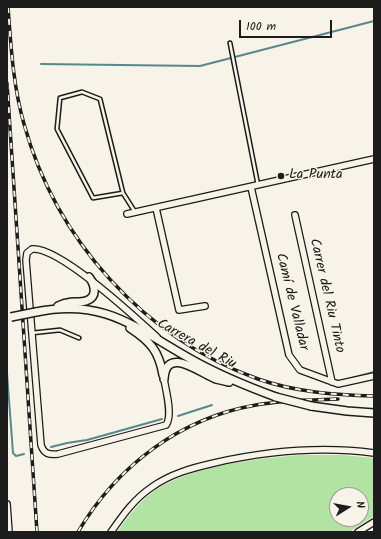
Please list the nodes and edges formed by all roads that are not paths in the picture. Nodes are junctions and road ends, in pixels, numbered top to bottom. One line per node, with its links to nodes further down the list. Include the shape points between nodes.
1 (230, 43): 3 (lane)
2 (374, 159): 3 (street)
3 (258, 185): 4 (street)
4 (251, 187): 6 (street); 20 (street, Camí de Valladar, via 289,355 300,370)
5 (123, 193): 5 (lane, via 93,198 57,129 60,98 82,92 100,99); 7 (lane)
6 (156, 208): 7 (street); 11 (street, via 179,310)
7 (135, 212): 8 (street)
8 (127, 214)
9 (295, 215): 20 (street, Carrer del Riu Tinto)
10 (89, 277): 12 (street, via 95,289 90,299); 15 (street, via 52,255 36,248 29,250 26,260); 17 (street)
11 (205, 306)
12 (51, 309): 13 (street, Carrera del Riu, via 82,308); 14 (street, Carrera del Riu, bridge)
13 (106, 313): 17 (street, Carrera del Riu, via 137,327); 19 (street, via 150,343 160,361)
14 (9, 318)
15 (32, 333): 16 (lane, via 60,330); 19 (street, via 41,445 48,454 58,454 166,425 169,416)
16 (79, 338)
17 (164, 344): 21 (street, Carrera del Riu)
18 (374, 376): 20 (street, Camí de Valladar, via 338,384)
19 (164, 379): 21 (street, via 167,367 177,362 217,379)
20 (332, 382)
21 (242, 384): 22 (street, Carrera del Riu, bridge, via 276,397 311,406)
22 (374, 413)
23 (374, 453): 27 (street, via 324,449 280,451 235,458 184,471 162,480 143,493)
24 (7, 504): 26 (street)
25 (374, 522): 28 (street)
26 (8, 527)
27 (111, 532)
28 (358, 532)

